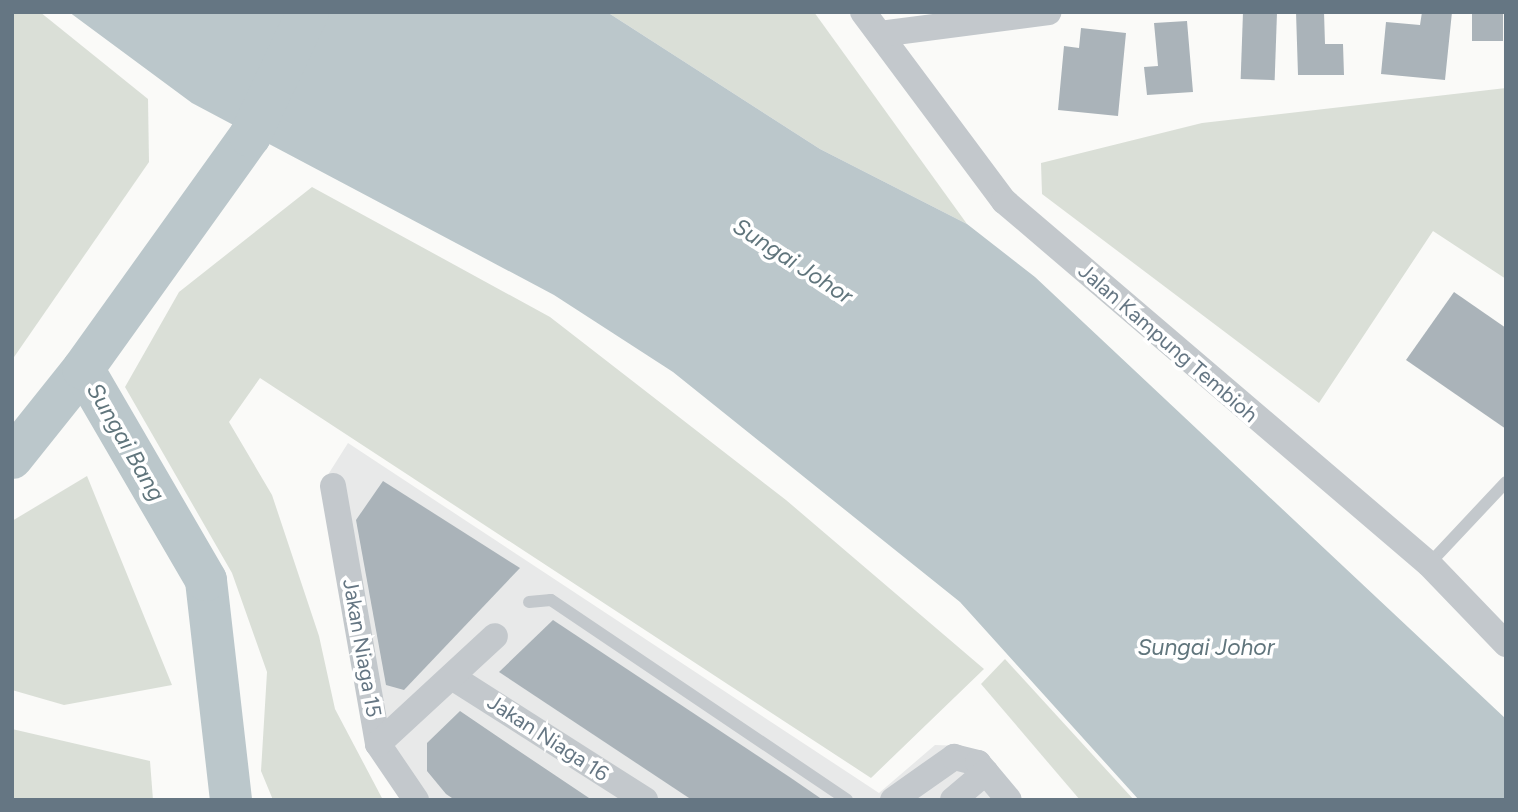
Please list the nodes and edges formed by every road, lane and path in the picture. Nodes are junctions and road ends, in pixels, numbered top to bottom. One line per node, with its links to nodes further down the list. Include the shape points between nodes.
1 (863, 12): 4 (street, Jalan Kampung Tembioh)
2 (1049, 12): 3 (street)
3 (990, 16): 4 (street)
4 (880, 34): 7 (street, Jalan Kampung Tembioh, via 1004,201)
5 (1506, 482): 7 (lane)
6 (333, 485): 12 (street, Jakan Niaga 15)
7 (1429, 564): 10 (street, Jalan Kampung Tembioh)
8 (529, 603): 16 (lane, via 551,600)
9 (495, 636): 11 (street)
10 (1506, 644)
11 (452, 677): 12 (street); 15 (street, Jakan Niaga 16)
12 (378, 744): 14 (street, Jakan Niaga 15)
13 (986, 772): 17 (street, via 966,757 954,757); 18 (street); 19 (street)
14 (417, 799)
15 (645, 800)
16 (847, 800)
17 (893, 800)
18 (953, 800)
19 (1009, 800)

